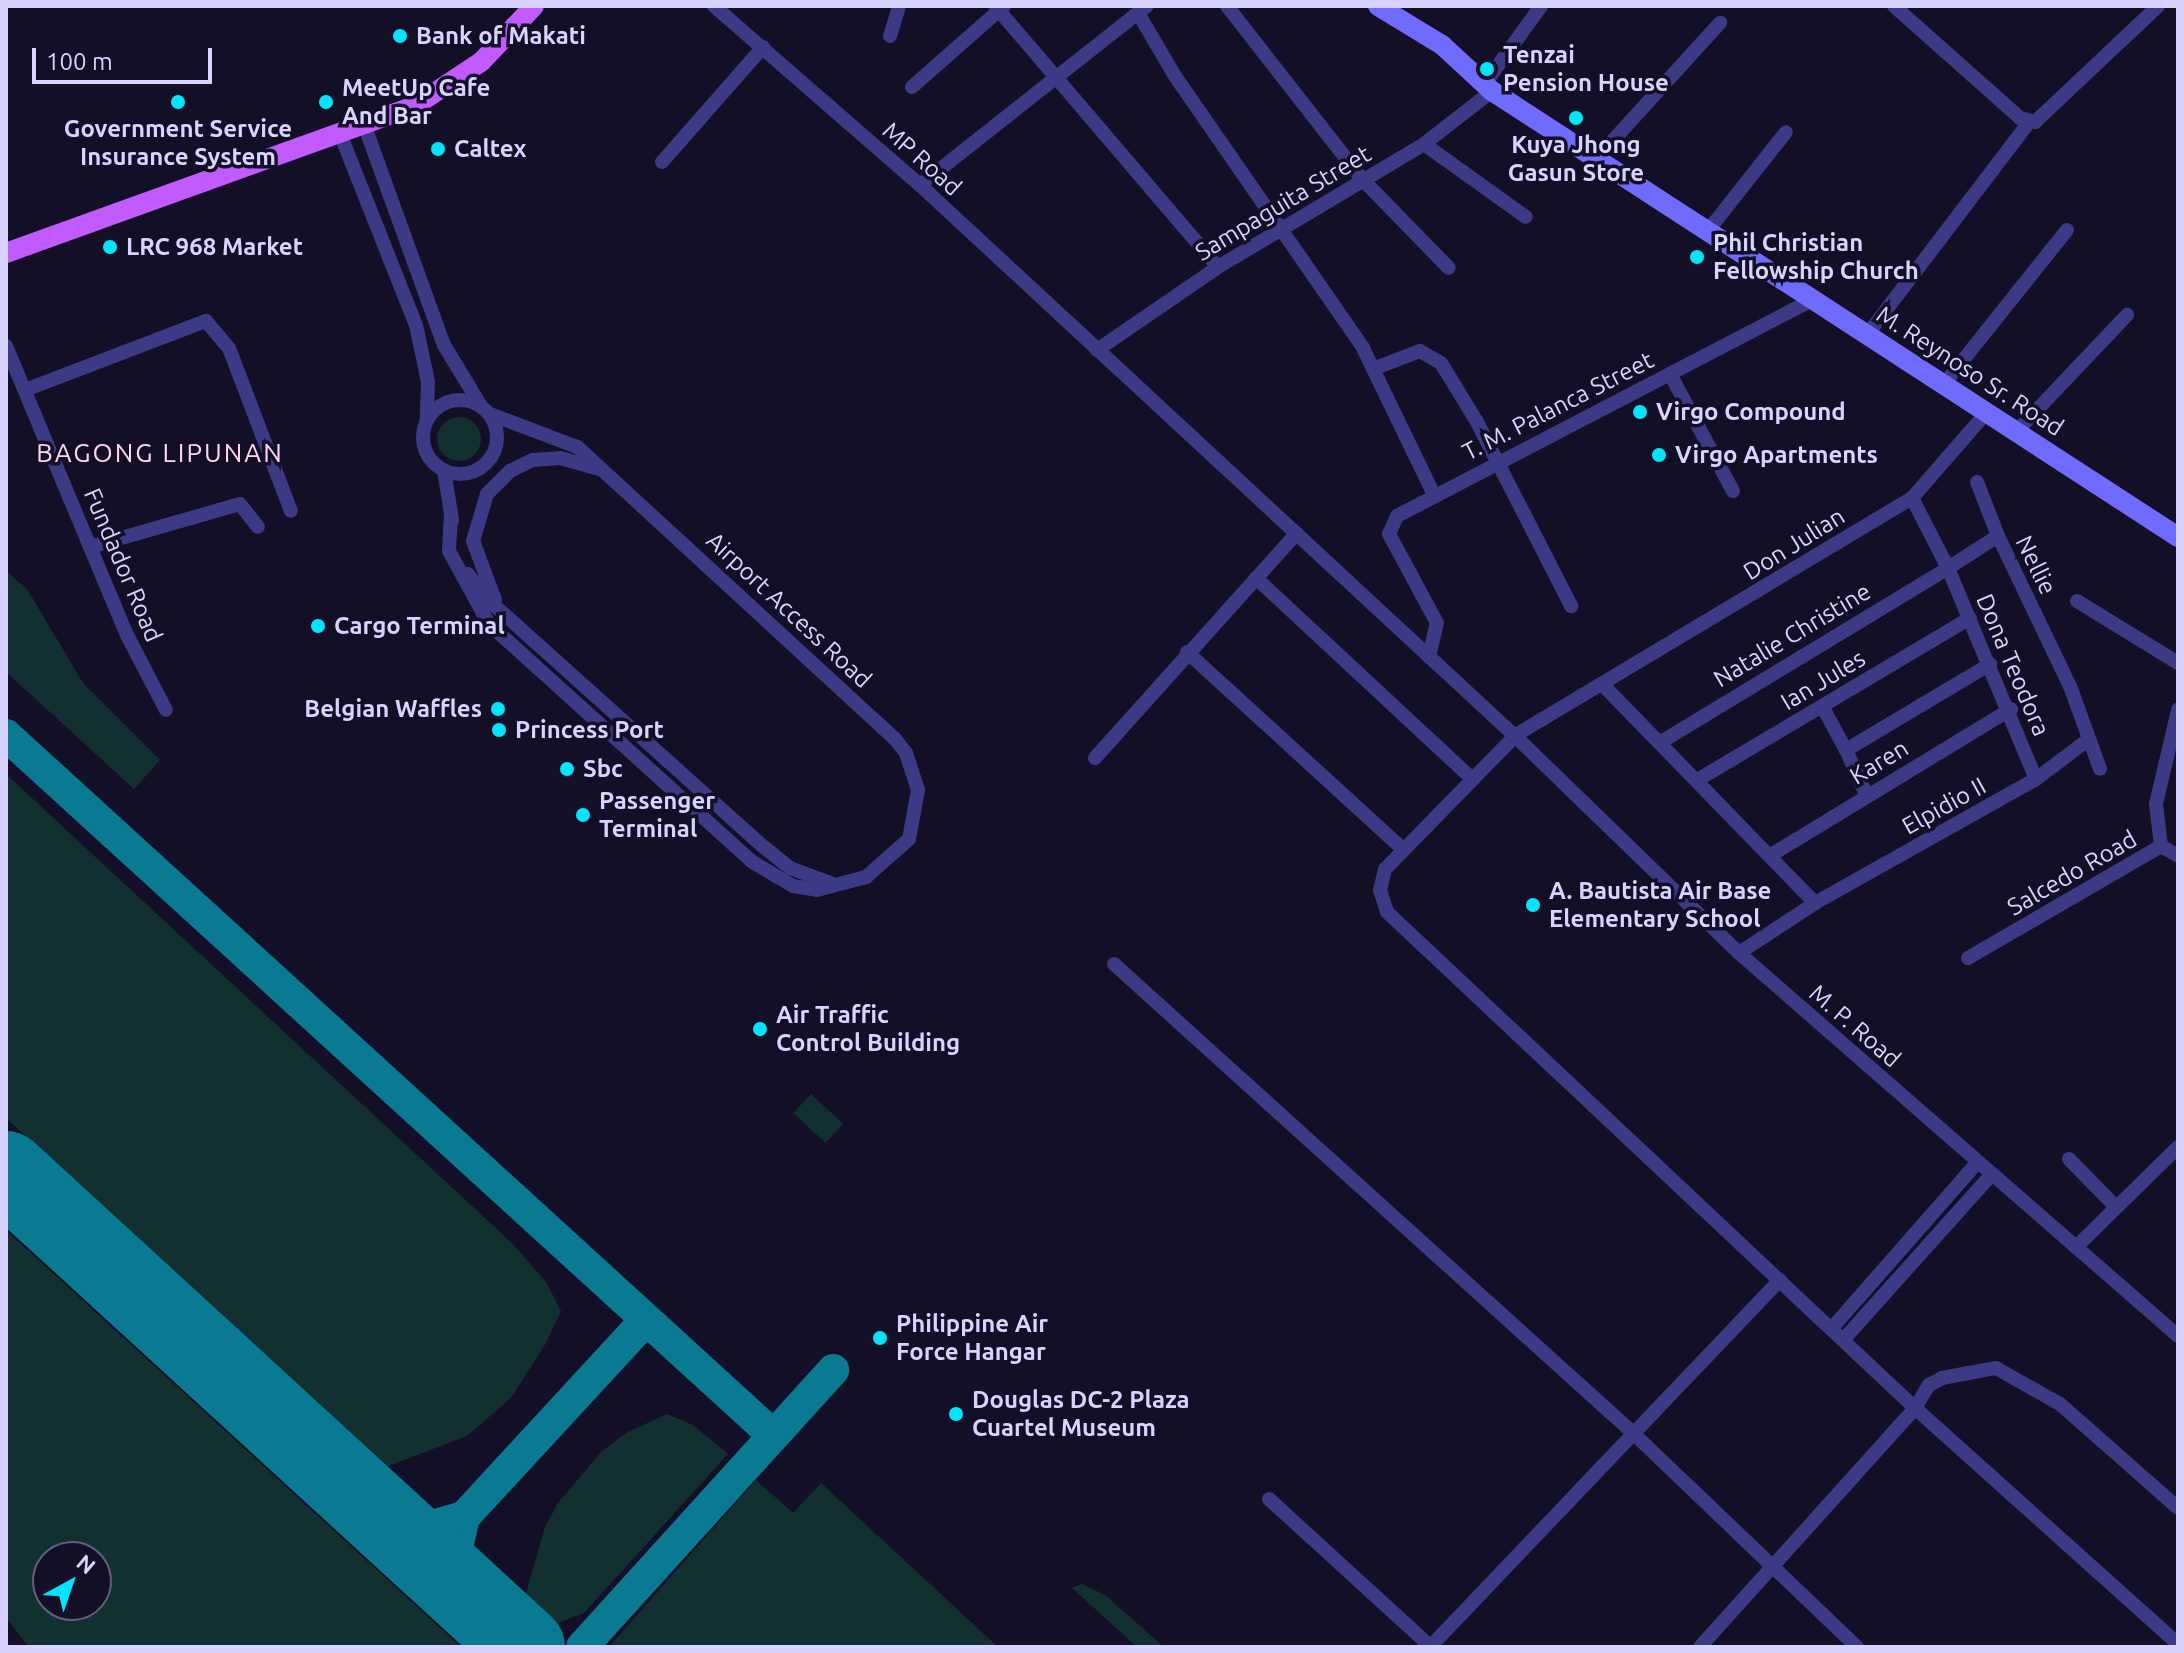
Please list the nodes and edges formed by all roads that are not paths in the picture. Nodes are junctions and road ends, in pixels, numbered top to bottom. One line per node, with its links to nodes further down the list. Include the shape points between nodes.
1 (534, 6): 18 (main road, via 501,44 460,78)
2 (714, 6): 13 (street, MP Road)
3 (899, 6): 12 (street)
4 (1227, 6): 24 (street)
5 (1378, 6): 16 (street, M. Reynoso Sr. Road, via 1442,45)
6 (1541, 6): 16 (street, Sampaguita Street)
7 (1894, 6): 17 (street)
8 (2158, 6): 17 (street)
9 (1000, 7): 14 (street); 15 (street)
10 (1142, 9): 14 (street); 27 (street, via 1232,160)
11 (1720, 23): 22 (street)
12 (890, 36)
13 (763, 47): 23 (street); 25 (street, MP Road)
14 (1058, 77): 25 (street); 31 (street)
15 (912, 87)
16 (1488, 88): 21 (street, Sampaguita Street); 22 (street, M. Reynoso Sr. Road)
17 (2036, 121): 35 (street)
18 (365, 127): 20 (main road); 42 (street, via 452,364)
19 (1786, 132): 29 (street)
20 (341, 136): 30 (main road); 44 (street, via 416,325 428,382)
21 (1424, 144): 24 (street, Sampaguita Street); 26 (street)
22 (1597, 158): 29 (street, M. Reynoso Sr. Road)
23 (662, 162)
24 (1362, 179): 27 (street, Sampaguita Street); 32 (street)
25 (920, 185): 37 (street, MP Road)
26 (1526, 217)
27 (1284, 227): 31 (street, Sampaguita Street); 38 (street)
28 (2067, 230): 40 (street)
29 (1707, 232): 33 (street, M. Reynoso Sr. Road)
30 (6, 253)
31 (1218, 267): 37 (street, Sampaguita Street)
32 (1449, 268)
33 (1813, 299): 35 (street, M. Reynoso Sr. Road); 39 (street, T. M. Palanca Street)
34 (2127, 315): 45 (street)
35 (1867, 335): 40 (street, M. Reynoso Sr. Road)
36 (6, 346): 41 (street, Fundador Road)
37 (1097, 350): 56 (street, MP Road)
38 (1373, 369): 46 (street, via 1420,351 1430,354 1456,386); 51 (street)
39 (1670, 374): 46 (street, T. M. Palanca Street); 50 (street)
40 (1944, 384): 43 (street, M. Reynoso Sr. Road)
41 (25, 390): 53 (street, via 206,321 229,348); 59 (street, Fundador Road)
42 (486, 410): 44 (street, via 450,401); 47 (street, via 498,435 492,456 476,471); 48 (street, Airport Access Road, via 563,440)
43 (1986, 413): 45 (street, M. Reynoso Sr. Road); 52 (street, Don Julian)
44 (427, 419): 47 (street, via 424,448)
45 (2015, 433): 58 (street, M. Reynoso Sr. Road)
46 (1495, 462): 51 (street, T. M. Palanca Street); 63 (street)
47 (444, 470): 54 (street, Airport Access Road)
48 (605, 470): 64 (street, via 560,458 533,460 510,471 487,494 473,541 478,566); 89 (street, Airport Access Road, via 906,753 918,790 909,839 875,872)
49 (1977, 482): 57 (street)
50 (1733, 491)
51 (1434, 495): 67 (street, T. M. Palanca Street, via 1388,527 1437,623)
52 (1912, 498): 60 (street); 70 (street, Don Julian)
53 (291, 511)
54 (451, 513): 64 (street, Airport Access Road, via 470,579); 89 (street, Airport Access Road, via 446,539 460,578 477,609 516,651 751,861 793,886)
55 (258, 527): 59 (street, via 240,504)
56 (1297, 533): 61 (street); 67 (street, M. P. Road)
57 (1998, 536): 60 (street, Nellie); 76 (street, Nellie)
58 (2178, 537)
59 (90, 547): 73 (street, Fundador Road)
60 (1948, 568): 65 (street, Dona Teodora); 77 (street, Natalie Christine)
61 (1256, 578): 66 (street); 83 (street)
62 (2077, 601): 68 (street)
63 (1571, 606)
64 (498, 607): 89 (street, Airport Access Road, via 764,847 799,873)
65 (1970, 618): 69 (street, Dona Teodora); 71 (street, Ian Jules)
66 (1187, 652): 79 (street); 86 (street)
67 (1429, 657): 75 (street, M. P. Road)
68 (2178, 663)
69 (1990, 664): 72 (street, Dona Teodora); 78 (street)
70 (1604, 686): 75 (street, Don Julian); 77 (street)
71 (1822, 706): 78 (street); 81 (street, Ian Jules)
72 (2011, 709): 82 (street, Dona Teodora); 84 (street, Karen)
73 (166, 710)
74 (2178, 710): 85 (street, Salcedo Road, via 2156,804)
75 (1515, 736): 83 (street, Don Julian); 91 (street, M. P. Road)
76 (2089, 739): 80 (street, Nellie); 82 (street, Elpidio II)
77 (1661, 742): 81 (street)
78 (1846, 750): 84 (street)
79 (1095, 758)
80 (2100, 769)
81 (1699, 779): 87 (street)
82 (2036, 779): 90 (street, Elpidio II)
83 (1473, 780): 86 (street, Don Julian)
84 (1866, 794): 87 (street, Karen)
85 (2161, 846): 88 (street); 92 (street, Salcedo Road)
86 (1402, 848): 100 (street, Don Julian, via 1385,869 1380,890 1387,912)
87 (1771, 855): 90 (street)
88 (2178, 856)
89 (837, 885)
90 (1815, 903): 91 (street, Elpidio II)
91 (1739, 953): 96 (street, M. P. Road)
92 (1968, 958)
93 (1114, 964): 105 (street)
94 (2178, 1147): 98 (street)
95 (2069, 1159): 98 (street)
96 (1978, 1162): 97 (street, M. P. Road); 101 (street)
97 (1991, 1175): 99 (street, M. P. Road); 103 (street)
98 (2115, 1206): 99 (street)
99 (2076, 1247): 102 (street, M. P. Road)
100 (1780, 1280): 101 (street, Don Julian); 105 (street)
101 (1832, 1328): 103 (street, Don Julian)
102 (2178, 1336)
103 (1844, 1339): 104 (street, Don Julian)
104 (1915, 1408): 107 (street, via 1929,1385 1942,1378 1996,1368 2060,1404); 108 (street); 109 (street, Don Julian)
105 (1633, 1433): 108 (street); 110 (street)
106 (1269, 1499): 110 (street)
107 (2178, 1508)
108 (1776, 1564): 111 (street); 112 (street)
109 (2178, 1644)
110 (1430, 1647)
111 (1700, 1647)
112 (1857, 1647)

